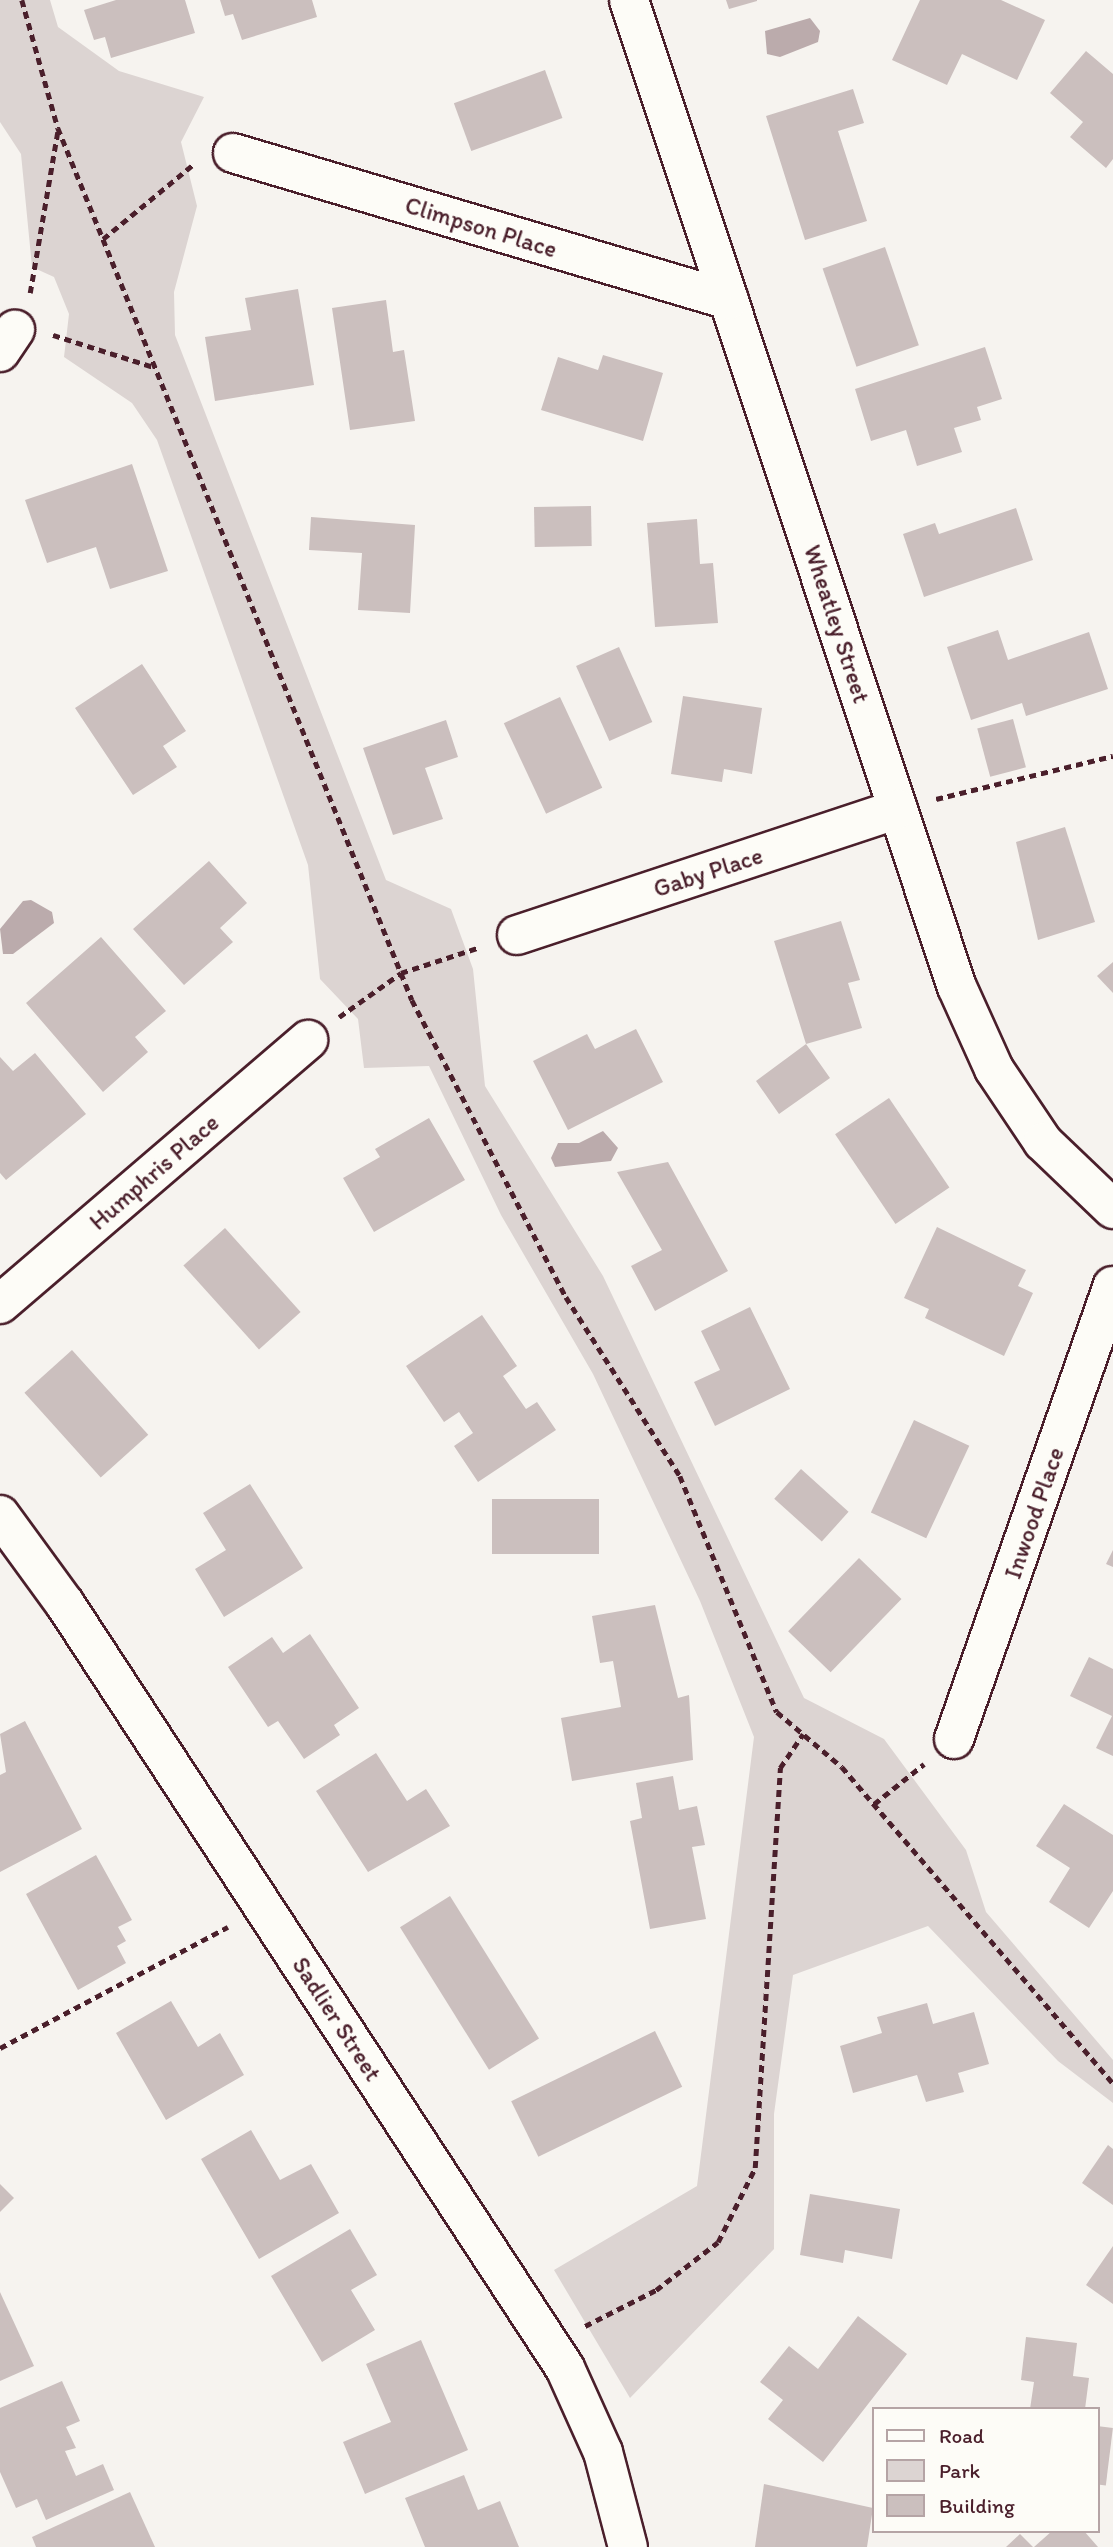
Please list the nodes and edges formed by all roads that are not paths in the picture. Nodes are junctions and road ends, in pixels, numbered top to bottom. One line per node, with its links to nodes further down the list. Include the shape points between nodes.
1 (629, 0): 3 (street, Wheatley Street)
2 (233, 153): 3 (street, Climpson Place)
3 (729, 300): 4 (street, Wheatley Street)
4 (898, 808): 5 (street, Gaby Place); 7 (street, Wheatley Street, via 957,986 993,1069 1043,1142)
5 (517, 934)
6 (308, 1040): 9 (street, Humphris Place)
7 (1113, 1209)
8 (1113, 1286): 11 (street, Inwood Place)
9 (0, 1304)
10 (0, 1515): 12 (street, Sadlier Street, via 549,2343 603,2452)
11 (954, 1740)
12 (628, 2547)

